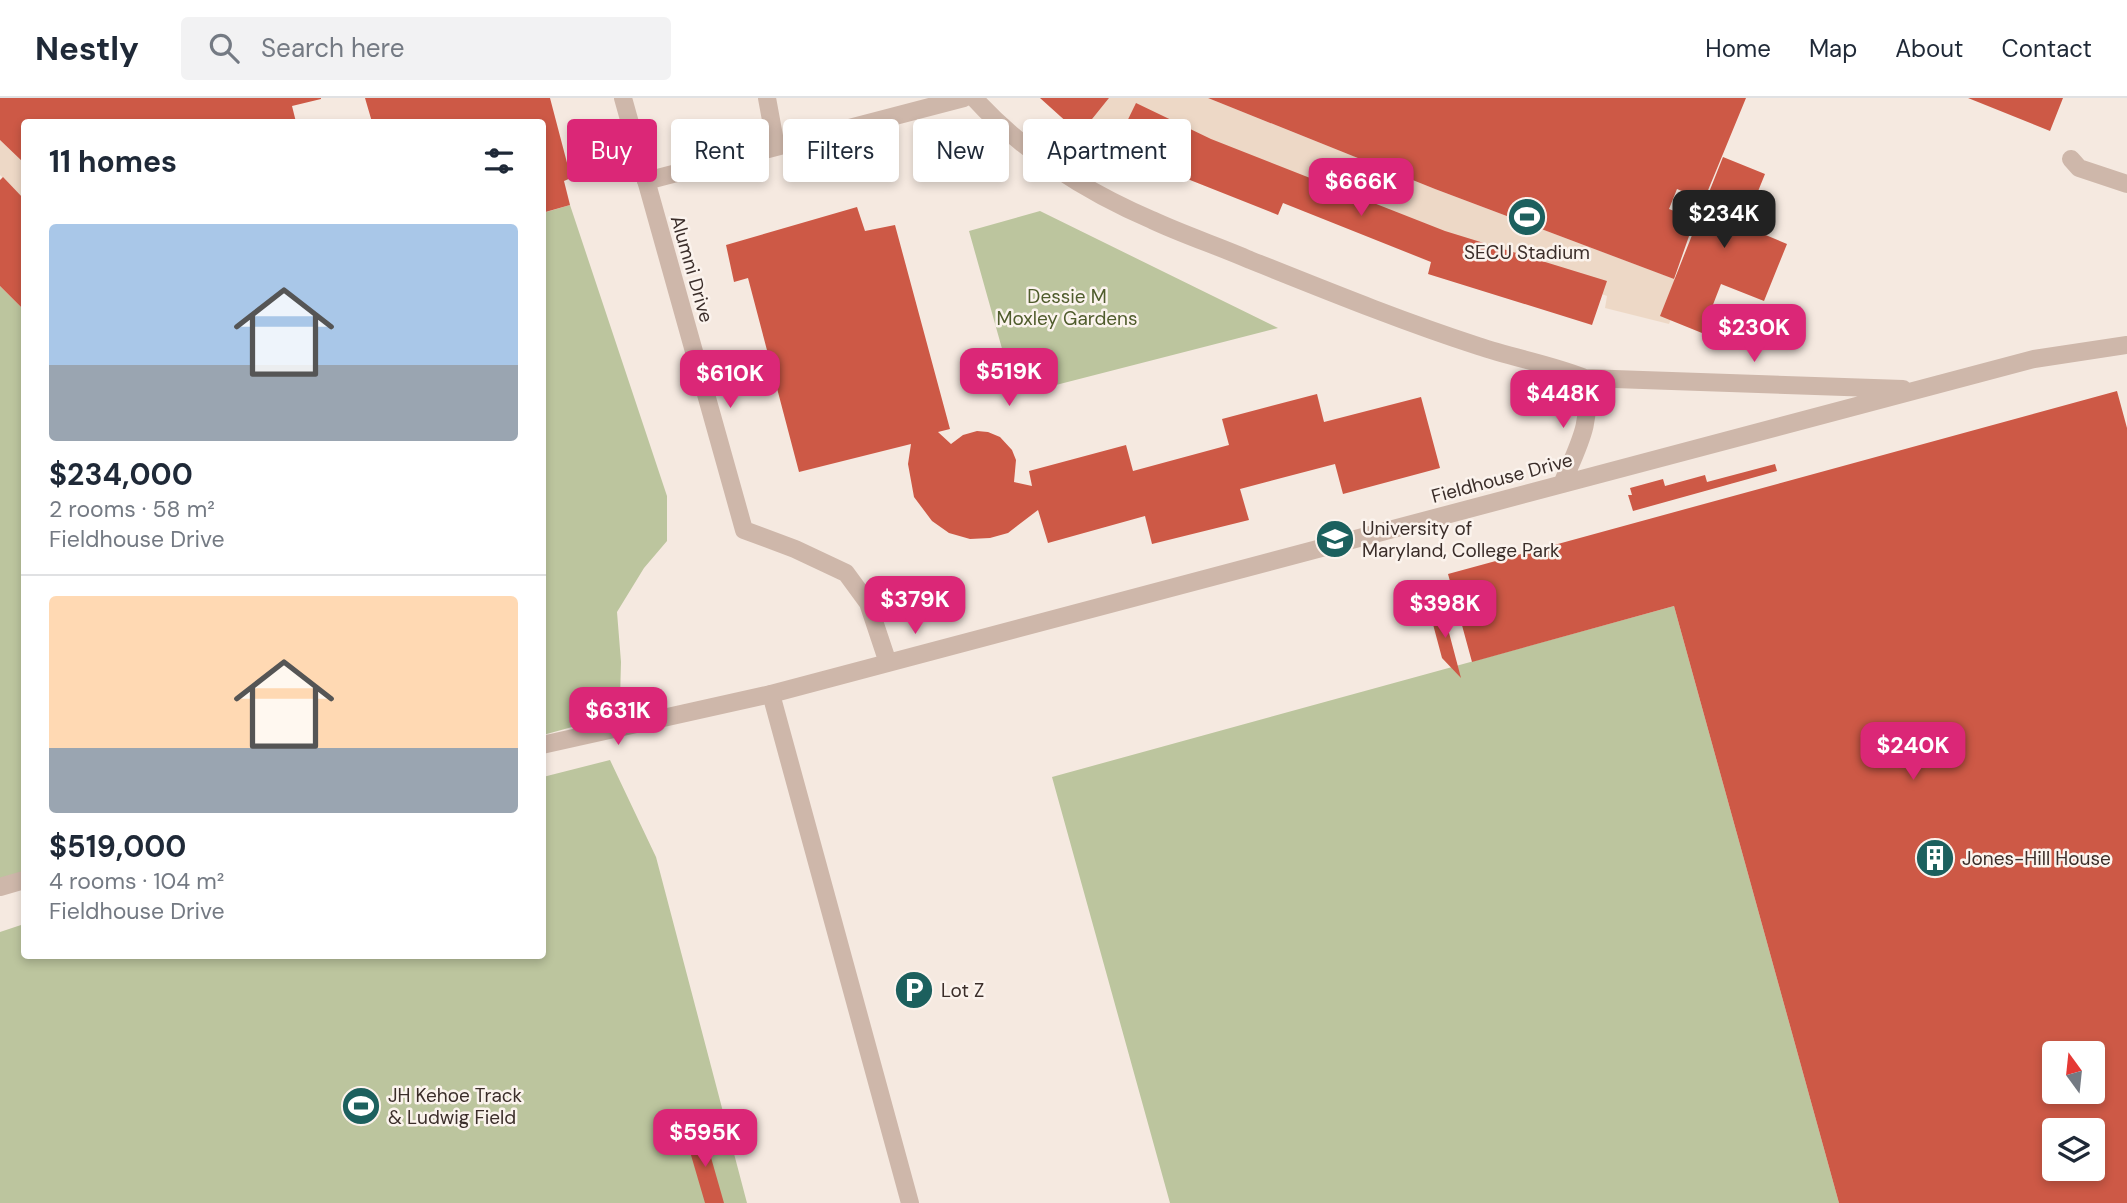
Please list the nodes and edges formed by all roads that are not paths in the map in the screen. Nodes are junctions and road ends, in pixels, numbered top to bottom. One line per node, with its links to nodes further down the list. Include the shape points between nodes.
1 (623, 98): 5 (street, Alumni Drive)
2 (767, 98): 6 (street)
3 (964, 98): 6 (street)
4 (974, 98): 12 (street, via 1041,158 1151,220 1428,329)
5 (629, 119)
6 (776, 147): 8 (street)
7 (2071, 159): 10 (street, via 2080,168)
8 (657, 178)
9 (646, 182): 15 (street, Alumni Drive, via 744,530 846,573 868,603)
10 (2127, 184)
11 (2127, 345): 13 (street, Fieldhouse Drive, via 2035,359)
12 (1585, 378): 13 (street); 14 (street, via 1589,401 1584,431)
13 (1922, 390): 14 (street, Fieldhouse Drive)
14 (1562, 484): 15 (street, Fieldhouse Drive)
15 (888, 663): 16 (street, Fieldhouse Drive)
16 (771, 694): 17 (street, Fieldhouse Drive); 20 (street)
17 (546, 744)
18 (21, 881): 19 (street)
19 (0, 887)
20 (910, 1203)

